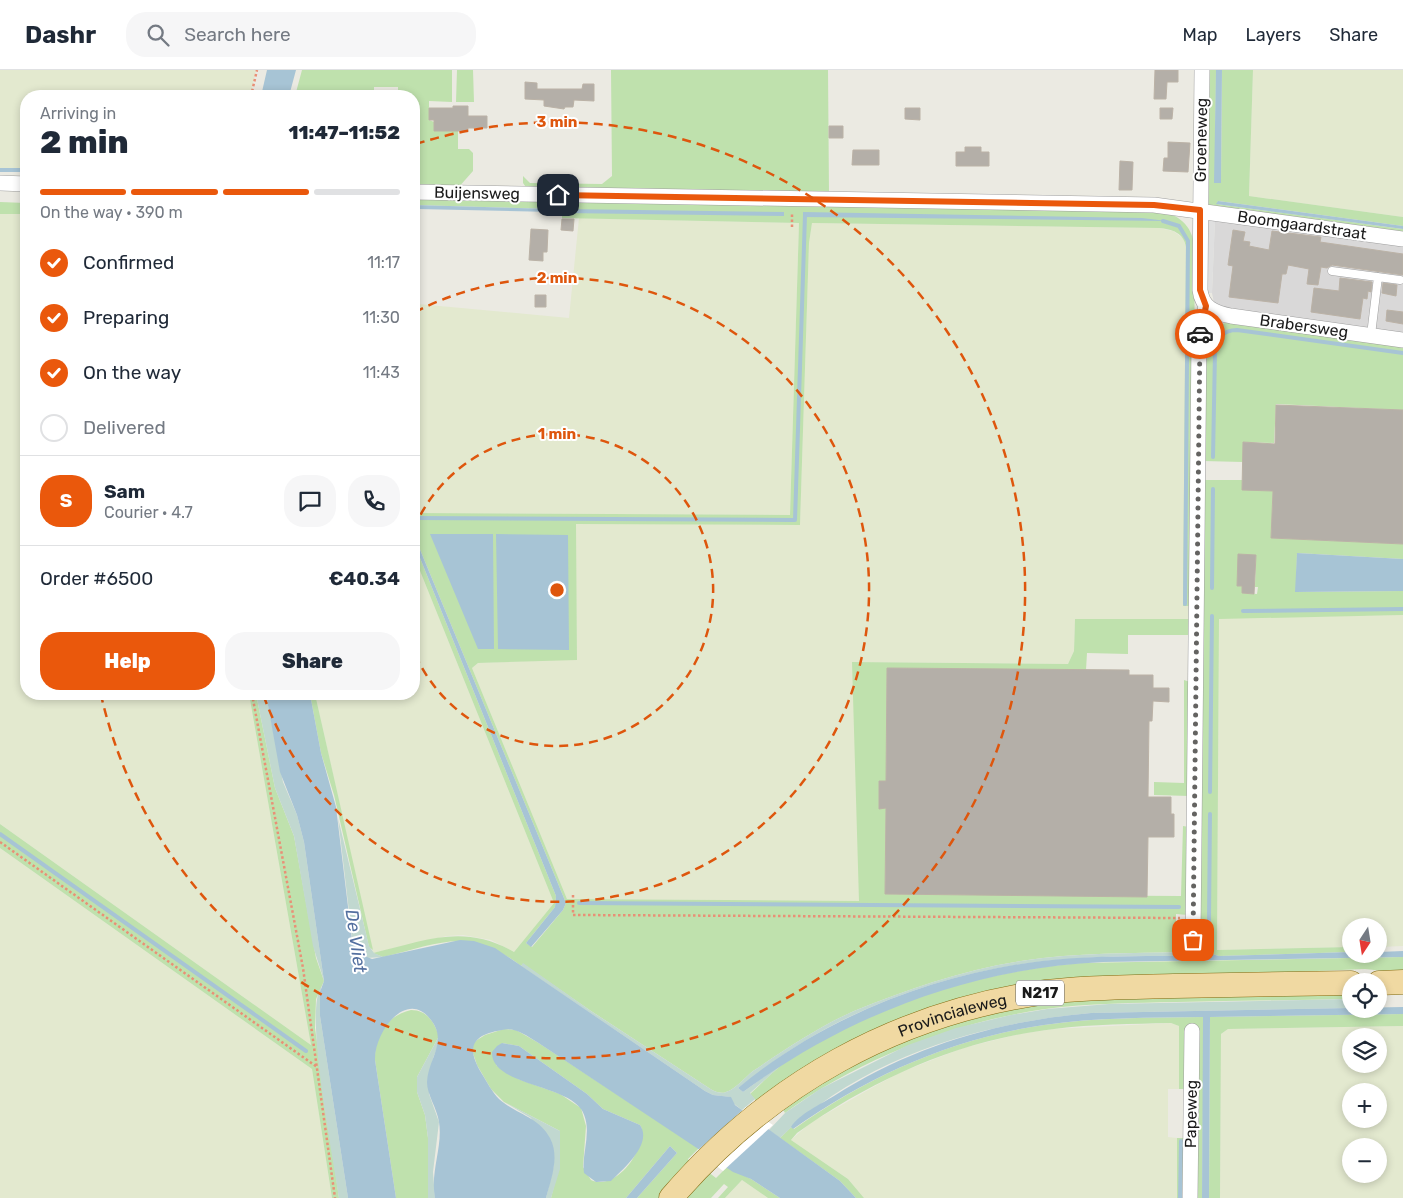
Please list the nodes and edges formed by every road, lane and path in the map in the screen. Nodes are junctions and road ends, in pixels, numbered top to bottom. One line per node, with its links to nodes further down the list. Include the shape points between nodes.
1 (257, 70): 3 (path)
2 (1202, 70): 7 (street, Groeneweg)
3 (252, 90)
4 (0, 183): 5 (street)
5 (20, 184)
6 (420, 192): 7 (street, Buijensweg, via 1154,205)
7 (1200, 210): 8 (street, Boomgaardstraat); 12 (street, via 1200,290)
8 (1403, 239)
9 (1332, 270): 10 (lane)
10 (1378, 277): 11 (lane); 13 (lane)
11 (1400, 280)
12 (1206, 306): 13 (street, Brabersweg, via 1231,316); 19 (street, via 1199,340)
13 (1371, 335): 14 (street, Brabersweg)
14 (1403, 340)
15 (253, 700): 24 (path, via 303,968)
16 (0, 842): 24 (path)
17 (573, 895): 18 (path, via 573,915)
18 (1176, 918)
19 (1193, 940)
20 (1403, 982): 22 (main road)
21 (1342, 983): 26 (main road, Provincialeweg / N217, via 1048,992 945,1014 877,1041 822,1069 757,1114 707,1159)
22 (1387, 983)
23 (1192, 1031): 27 (street, Papeweg)
24 (316, 1067): 25 (path)
25 (335, 1198)
26 (671, 1198)
27 (1190, 1198)

